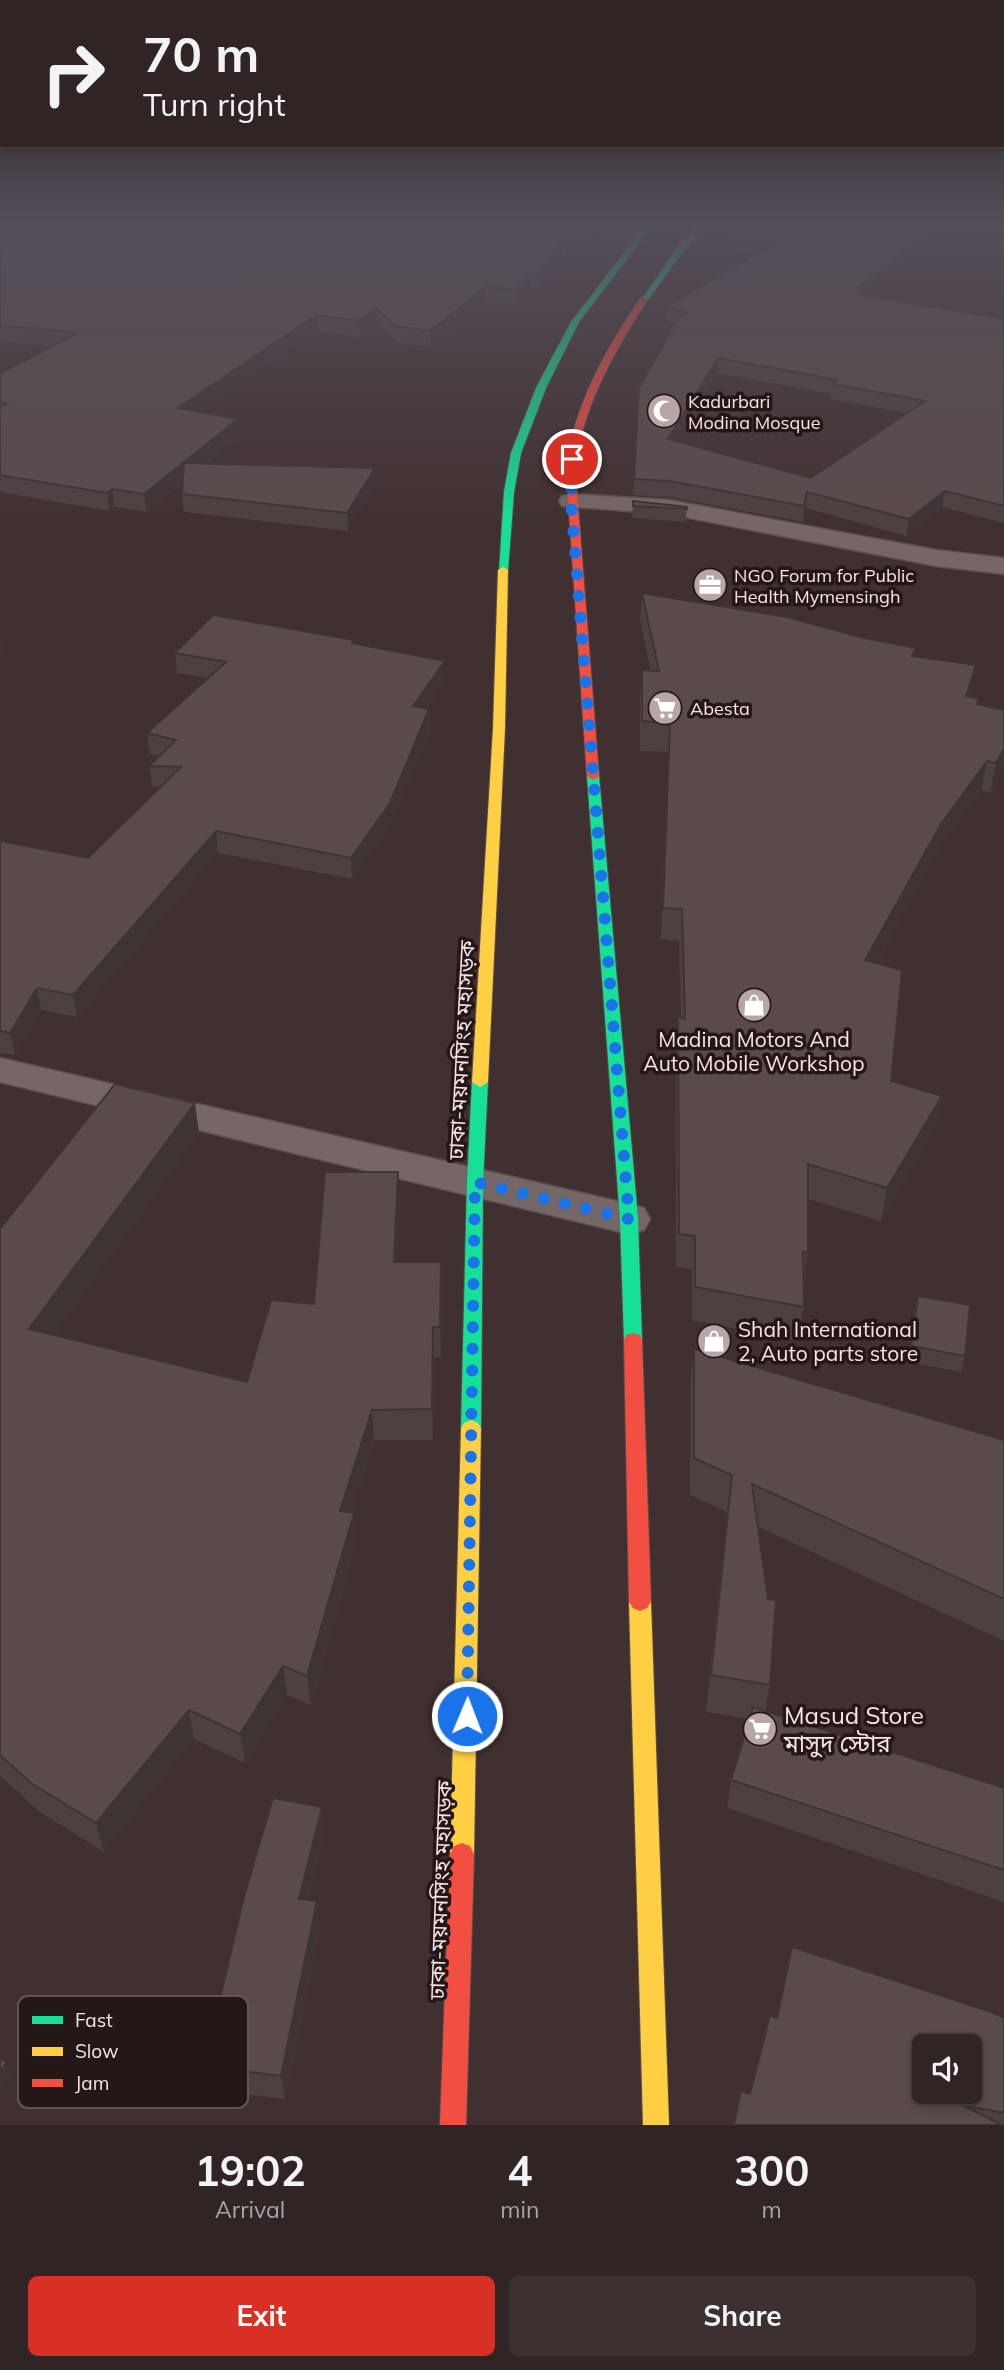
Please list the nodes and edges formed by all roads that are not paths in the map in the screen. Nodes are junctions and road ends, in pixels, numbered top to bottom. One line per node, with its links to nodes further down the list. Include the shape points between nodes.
1 (574, 324): 6 (main road, ঢাকা-ময়মনসিংহ মহাসড়ক, via 541,388 516,453 509,492)
2 (630, 324): 3 (main road, via 593,388 572,459)
3 (571, 501): 4 (street, via 669,507 936,558); 7 (main road)
4 (1004, 566)
5 (0, 1070): 6 (street)
6 (475, 1182): 7 (street); 8 (main road, ঢাকা-ময়মনসিংহ মহাসড়ক, via 467,1716)
7 (629, 1219): 9 (main road)
8 (453, 2125)
9 (656, 2125)

